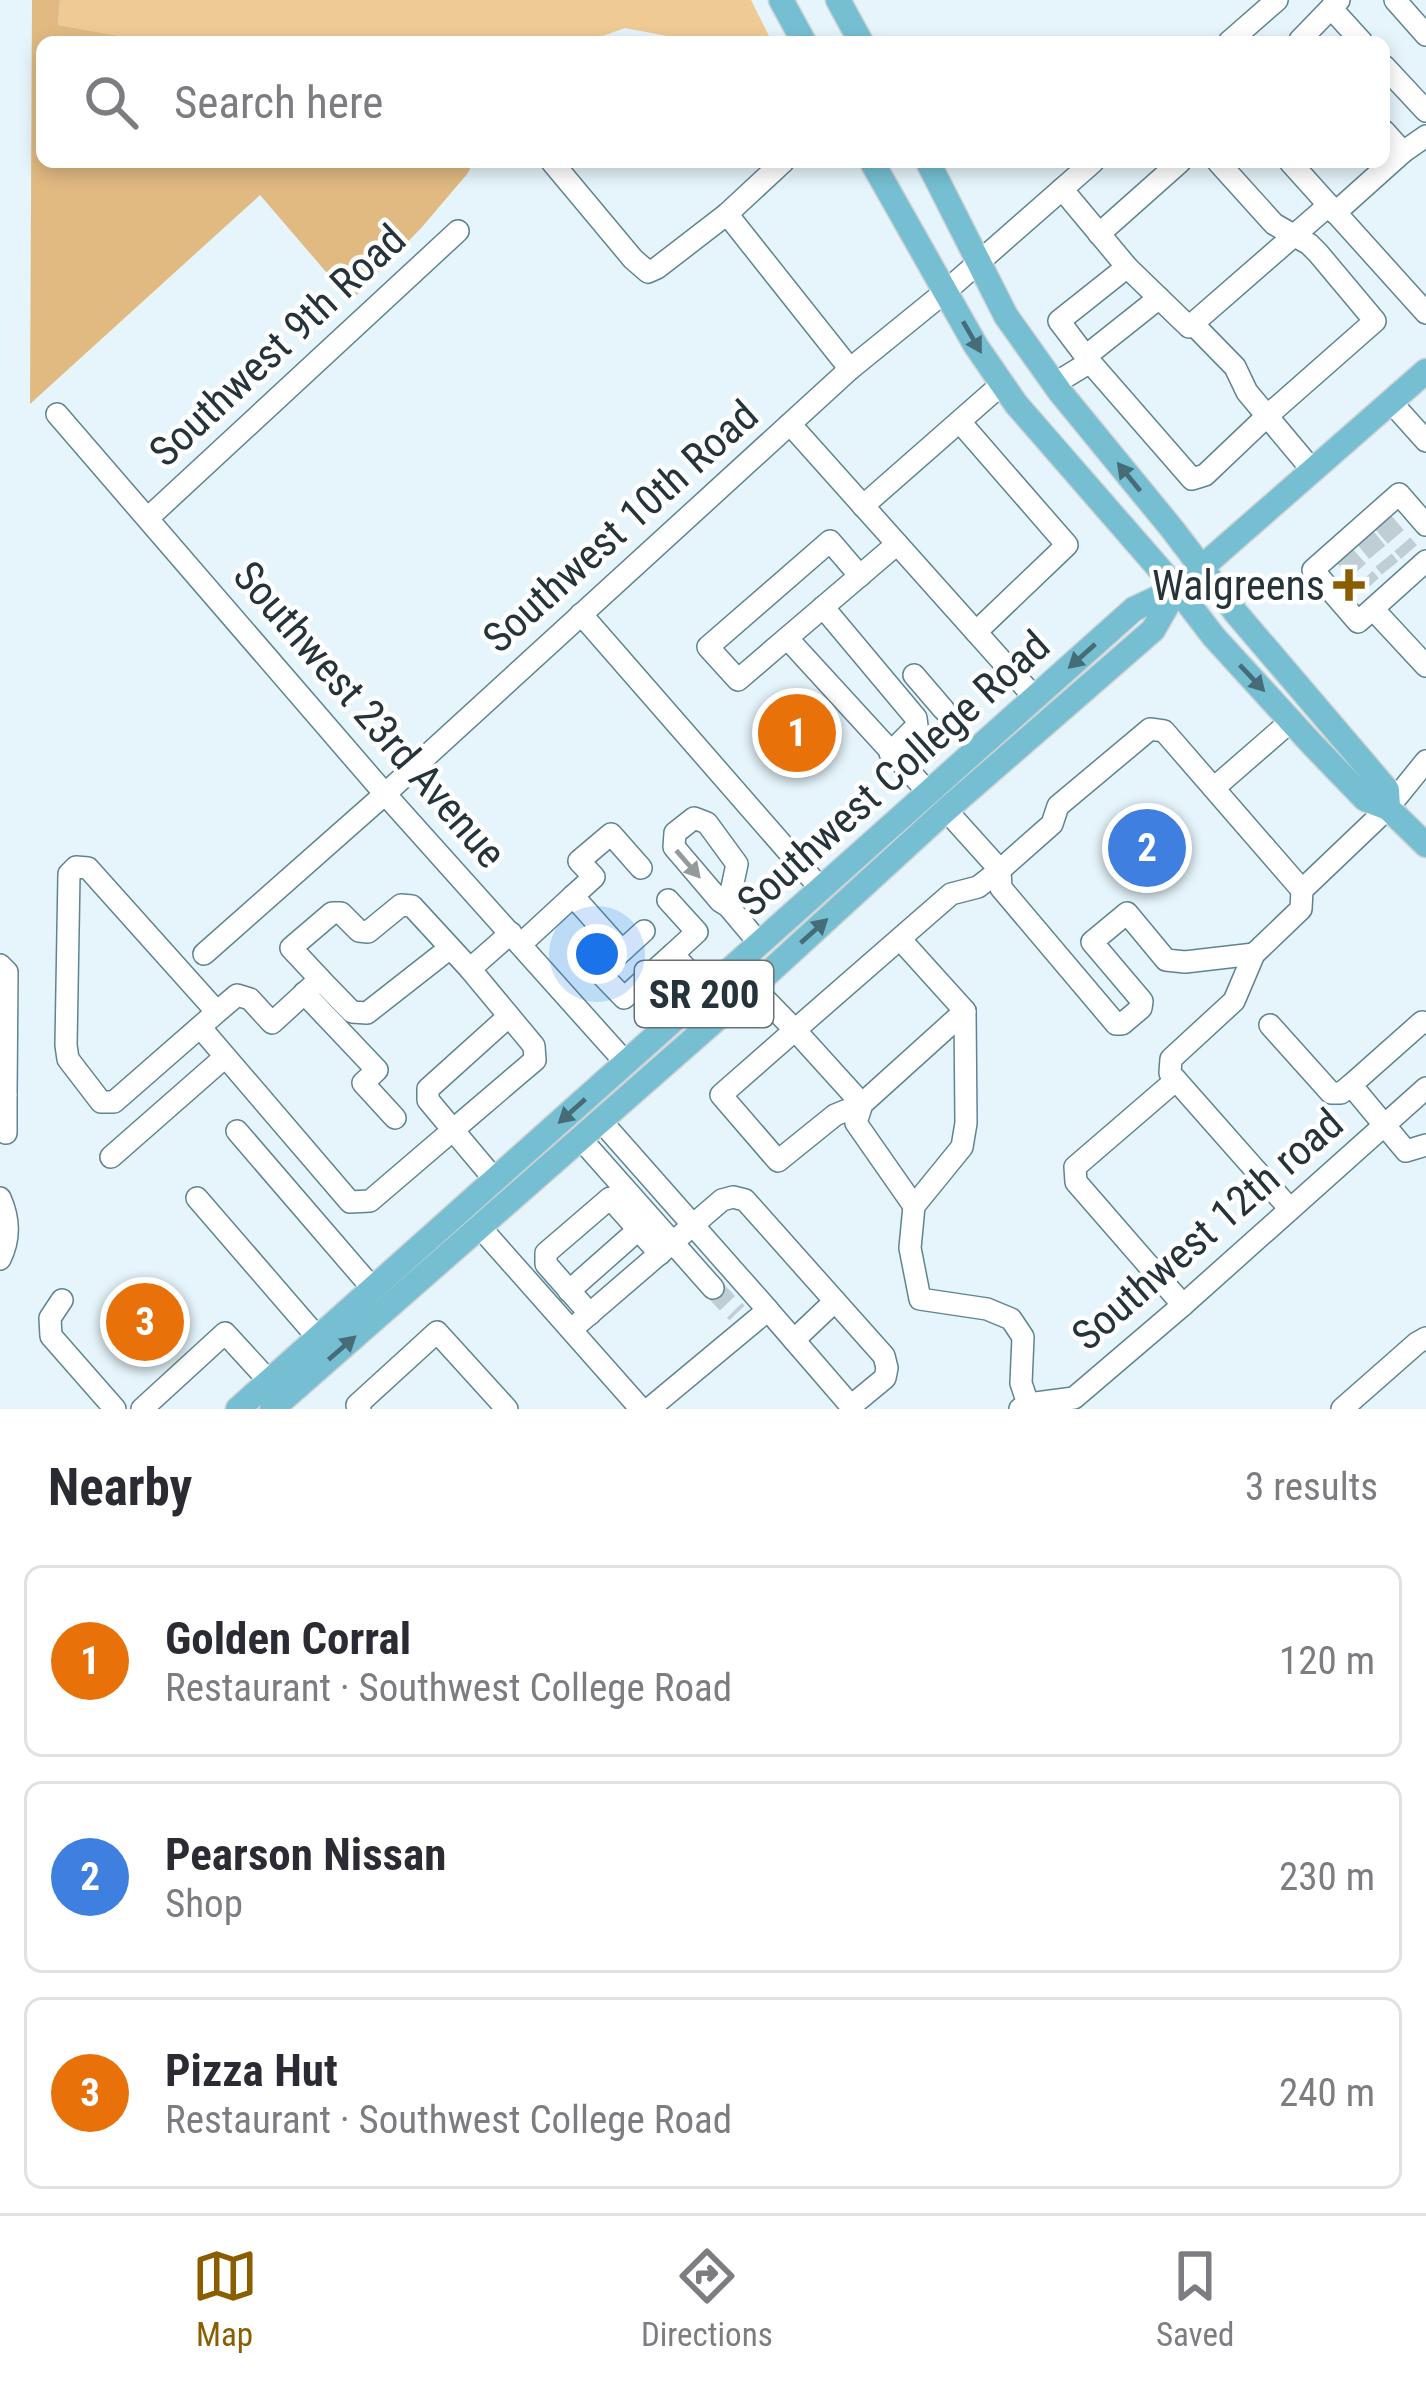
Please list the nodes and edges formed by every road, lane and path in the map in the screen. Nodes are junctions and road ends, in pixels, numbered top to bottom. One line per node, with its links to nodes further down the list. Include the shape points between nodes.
1 (781, 0): 7 (main road)
2 (838, 0): 8 (main road)
3 (1277, 0): 9 (street)
4 (1396, 0): 6 (street)
5 (1335, 4): 10 (street); 11 (street)
6 (1426, 35)
7 (801, 36)
8 (858, 36)
9 (1236, 36)
10 (1304, 36)
11 (1358, 36)
12 (1390, 72): 13 (street)
13 (1426, 111)
14 (1426, 136): 16 (street)
15 (1390, 138): 16 (street)
16 (1403, 152): 17 (street)
17 (1390, 162)
18 (557, 168): 29 (street, via 648,272)
19 (777, 168): 29 (street)
20 (875, 168): 35 (main road)
21 (931, 168): 33 (main road)
22 (1086, 168): 27 (street, Southwest 10th Road)
23 (1173, 168): 31 (street)
24 (1223, 168): 32 (street)
25 (1294, 168): 28 (street)
26 (1383, 168): 28 (street)
27 (1062, 189): 31 (street); 33 (street, Southwest 10th Road)
28 (1332, 209): 32 (street); 37 (street)
29 (727, 214): 40 (street)
30 (458, 231): 52 (street, Southwest 9th Road)
31 (1100, 234): 34 (street)
32 (1294, 236): 38 (street); 46 (street, via 1375,320)
33 (980, 261): 35 (street, Southwest 10th Road); 43 (main road, via 1006,316)
34 (1127, 267): 36 (street); 39 (street, via 1059,321)
35 (946, 291): 40 (street, Southwest 10th Road); 42 (main road, one-way to 42)
36 (1159, 298): 38 (street); 39 (street)
37 (1426, 313)
38 (1193, 324): 46 (street)
39 (1088, 359): 43 (street); 46 (street, via 1192,479)
40 (850, 369): 48 (street, Southwest 10th Road)
41 (1426, 371): 44 (main road, Southwest College Road / SR 200)
42 (1002, 384): 47 (street); 58 (main road)
43 (1054, 384): 56 (main road, one-way to 43)
44 (1391, 402): 49 (street); 50 (main road, Southwest College Road / SR 200)
45 (57, 414): 52 (street, Southwest 23rd Avenue)
46 (1267, 416): 50 (street)
47 (959, 422): 51 (street); 62 (street, via 1066,545)
48 (790, 424): 51 (street); 61 (street, Southwest 10th Road)
49 (1426, 441)
50 (1313, 471): 56 (main road, Southwest College Road / SR 200)
51 (863, 506): 54 (street)
52 (148, 518): 72 (street, Southwest 23rd Avenue)
53 (1426, 525): 59 (street, via 1399,494 1313,570 1358,622)
54 (897, 544): 57 (street); 62 (street)
55 (1418, 560): 59 (street)
56 (1202, 568): 58 (main road, Southwest College Road / SR 200); 74 (main road, via 1387,790)
57 (860, 575): 60 (street); 63 (street, via 830,542 708,647 738,680)
58 (1177, 589): 66 (main road, Southwest College Road / SR 200, one-way to 66, via 1134,609); 68 (main road, one-way to 68); 73 (main road, Southwest College Road / SR 200, via 1153,630)
59 (1376, 598): 64 (street)
60 (823, 607): 63 (street); 69 (street, via 916,718)
61 (581, 614): 72 (street, Southwest 10th Road); 78 (street)
62 (976, 632): 66 (street)
63 (787, 638): 69 (street)
64 (1426, 666)
65 (914, 675): 67 (street)
66 (1035, 698): 73 (main road, Southwest College Road / SR 200)
67 (944, 710)
68 (1291, 721): 71 (street); 74 (main road, via 1368,802)
69 (890, 753): 73 (street)
70 (1426, 761): 74 (street)
71 (1214, 788): 77 (street, via 1164,731 1150,729 1058,806 1052,824); 79 (street)
72 (385, 794): 84 (street, Southwest 23rd Avenue); 91 (street, Southwest 10th Road)
73 (937, 801): 77 (street); 78 (main road, Southwest College Road / SR 200); 97 (main road, Southwest College Road / SR 200, one-way to 73)
74 (1388, 808): 75 (main road); 79 (street)
75 (1426, 845)
76 (641, 868): 80 (street, via 610,834 579,861 594,877)
77 (1000, 870): 85 (street, via 951,894); 94 (street, via 1001,888)
78 (821, 889): 87 (main road, Southwest College Road / SR 200)
79 (1302, 890): 90 (street, via 1300,909)
80 (573, 896): 84 (street); 89 (street)
81 (668, 900): 92 (street, via 698,932)
82 (728, 906): 82 (street, one-way to 82, via 737,864 694,818 675,833 674,847); 87 (street)
83 (644, 931): 89 (street)
84 (516, 939): 95 (street); 106 (street, Southwest 23rd Avenue)
85 (900, 939): 99 (street); 104 (street)
86 (1092, 942): 90 (street, via 1127,913 1166,960); 94 (street); 94 (street, via 1141,1008 1116,1024)
87 (760, 944): 98 (main road, Southwest College Road / SR 200)
88 (450, 948): 95 (street); 96 (street, via 367,1012 352,1012); 96 (street, via 412,906 401,905 368,932 332,913 291,949)
89 (622, 951): 92 (street, via 599,972 624,998)
90 (1254, 953): 107 (street, via 1234,1001 1171,1060)
91 (205, 954)
92 (673, 954): 98 (street)
93 (0, 965): 110 (street, via 8,995)
94 (1066, 965)
95 (470, 969): 100 (street)
96 (312, 986): 101 (street, via 272,1023 237,995); 112 (street, via 377,1070 363,1083)
97 (753, 987): 104 (street); 113 (main road, Southwest College Road / SR 200)
98 (707, 991): 106 (main road, Southwest College Road / SR 200)
99 (965, 1011): 111 (street); 124 (street, via 962,1147)
100 (509, 1016): 115 (street, via 428,1089); 115 (street, via 534,1046 535,1060)
101 (209, 1020): 101 (street, via 88,868 76,867 69,874 66,1046 101,1102 114,1102); 105 (street)
102 (1426, 1023): 108 (street)
103 (1270, 1025): 108 (street, via 1331,1093)
104 (795, 1030): 111 (street); 111 (street, via 721,1095 778,1161 835,1115)
105 (225, 1057): 115 (street, via 350,1202 370,1201); 120 (street)
106 (626, 1064): 121 (main road, Southwest College Road / SR 200, one-way to 121)
107 (1176, 1080): 125 (street); 136 (street, via 1075,1167 1076,1182)
108 (1351, 1085): 114 (street)
109 (1426, 1088): 114 (street, Southwest 12th road)
110 (3, 1095): 117 (street)
111 (862, 1105): 124 (street, via 856,1124)
112 (394, 1118)
113 (601, 1121): 118 (main road, Southwest College Road / SR 200); 127 (street)
114 (1384, 1125): 119 (street, via 1406,1151); 125 (street, Southwest 12th road)
115 (453, 1130): 121 (street)
116 (237, 1131): 132 (street)
117 (6, 1133)
118 (580, 1138): 126 (main road, Southwest College Road / SR 200); 129 (street)
119 (1426, 1145)
120 (111, 1157)
121 (495, 1180): 132 (main road, Southwest College Road / SR 200)
122 (0, 1198): 130 (street, via 8,1236)
123 (197, 1198): 139 (street)
124 (914, 1206): 143 (street, via 910,1249 920,1299 1011,1319 1023,1336)
125 (1290, 1209): 136 (street, Southwest 12th road)
126 (479, 1226): 138 (street); 142 (main road, Southwest College Road / SR 200, one-way to 126)
127 (693, 1226): 129 (street); 135 (street, via 722,1200 745,1200); 137 (street)
128 (638, 1230): 129 (street); 133 (street); 133 (street, via 610,1198 546,1253)
129 (667, 1248): 131 (street); 138 (street)
130 (0, 1259)
131 (713, 1288)
132 (374, 1289): 139 (main road, Southwest College Road / SR 200)
133 (569, 1291): 138 (street)
134 (62, 1300): 144 (street, via 50,1336)
135 (835, 1301): 141 (street); 141 (street, via 884,1356 886,1378 851,1406)
136 (1183, 1305): 143 (street, Southwest 12th road, via 1073,1398)
137 (768, 1310): 141 (street); 149 (street, via 742,1320)
138 (581, 1321): 149 (street)
139 (318, 1338): 142 (main road, Southwest College Road / SR 200)
140 (1426, 1338): 150 (street)
141 (794, 1340)
142 (283, 1399): 145 (street, via 226,1333); 146 (main road, Southwest College Road / SR 200)
143 (1024, 1407)
144 (115, 1409)
145 (142, 1409)
146 (238, 1409)
147 (360, 1409): 148 (street, via 437,1332)
148 (508, 1409)
149 (645, 1409)
150 (1342, 1409)

